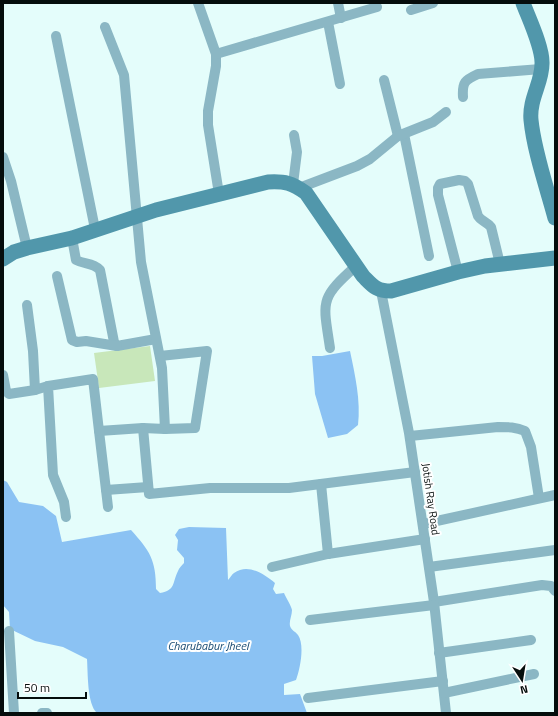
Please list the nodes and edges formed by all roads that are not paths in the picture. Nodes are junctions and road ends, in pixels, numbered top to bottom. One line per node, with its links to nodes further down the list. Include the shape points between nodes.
1 (198, 3): 11 (street)
2 (338, 3): 7 (street)
3 (433, 3): 6 (street)
4 (523, 3): 12 (street, via 540,51)
5 (377, 7): 7 (street)
6 (412, 10)
7 (341, 18): 8 (street)
8 (328, 22): 11 (street); 14 (street)
9 (105, 27): 22 (street, via 124,75)
10 (56, 36): 24 (street)
11 (216, 54): 21 (street, via 208,125)
12 (541, 69): 15 (street, via 478,74 464,82); 23 (street, via 534,94 531,120)
13 (384, 80): 18 (street)
14 (340, 84)
15 (463, 96)
16 (446, 112): 18 (street, via 433,122)
17 (294, 135): 20 (street, via 297,152)
18 (401, 135): 20 (street, via 357,166); 27 (street)
19 (3, 157): 26 (street)
20 (296, 186): 21 (street, via 268,182); 31 (street, via 306,192)
21 (219, 194): 22 (street)
22 (136, 216): 24 (street); 36 (street, via 141,262)
23 (555, 218)
24 (95, 230): 25 (street)
25 (72, 238): 26 (street); 37 (street, via 76,260 95,265 100,270)
26 (27, 248): 29 (street)
27 (430, 256)
28 (555, 258): 30 (street)
29 (3, 259)
30 (500, 264): 32 (street); 32 (street, via 491,227 480,220 468,184 465,180 445,182 440,184 438,195)
31 (356, 266): 34 (street, via 363,276); 38 (street, via 339,281 327,297 325,316)
32 (458, 272): 34 (street, via 391,291)
33 (58, 276): 37 (street, via 72,340)
34 (381, 291): 46 (street, Jotish Ray Road)
35 (27, 305): 42 (street)
36 (156, 339): 37 (street); 39 (street)
37 (116, 346)
38 (330, 348)
39 (160, 356): 44 (street); 44 (street, via 207,351 195,428)
40 (3, 375): 42 (street, via 9,394)
41 (48, 386): 42 (street); 45 (street, via 93,379); 54 (street, via 53,476 64,502)
42 (35, 390)
43 (143, 428): 44 (street); 45 (street); 49 (street)
44 (165, 429)
45 (99, 431): 50 (street)
46 (410, 436): 47 (street, Jotish Ray Road); 52 (street, via 498,427 525,431 531,447)
47 (415, 472): 48 (street); 55 (street, Jotish Ray Road)
48 (321, 484): 49 (street, via 289,488 210,488 149,494); 58 (street)
49 (148, 488): 50 (street)
50 (106, 490): 53 (street)
51 (555, 494): 52 (street)
52 (539, 498): 55 (street)
53 (108, 507)
54 (66, 518)
55 (423, 524): 56 (street, Jotish Ray Road)
56 (425, 539): 58 (street); 60 (street, Jotish Ray Road)
57 (555, 550): 60 (street)
58 (328, 554): 59 (street)
59 (272, 567)
60 (429, 567): 62 (street, Jotish Ray Road)
61 (555, 591): 62 (street, via 551,586 542,584)
62 (434, 603): 63 (street); 66 (street, Jotish Ray Road)
63 (310, 620)
64 (9, 631): 71 (street)
65 (530, 640): 66 (street)
66 (439, 653): 68 (street, Jotish Ray Road)
67 (534, 674): 69 (street)
68 (443, 681): 69 (street, Jotish Ray Road); 70 (street)
69 (444, 693): 74 (street, Jotish Ray Road)
70 (308, 698)
71 (14, 713)
72 (42, 713): 73 (street)
73 (47, 713)
74 (446, 713)

